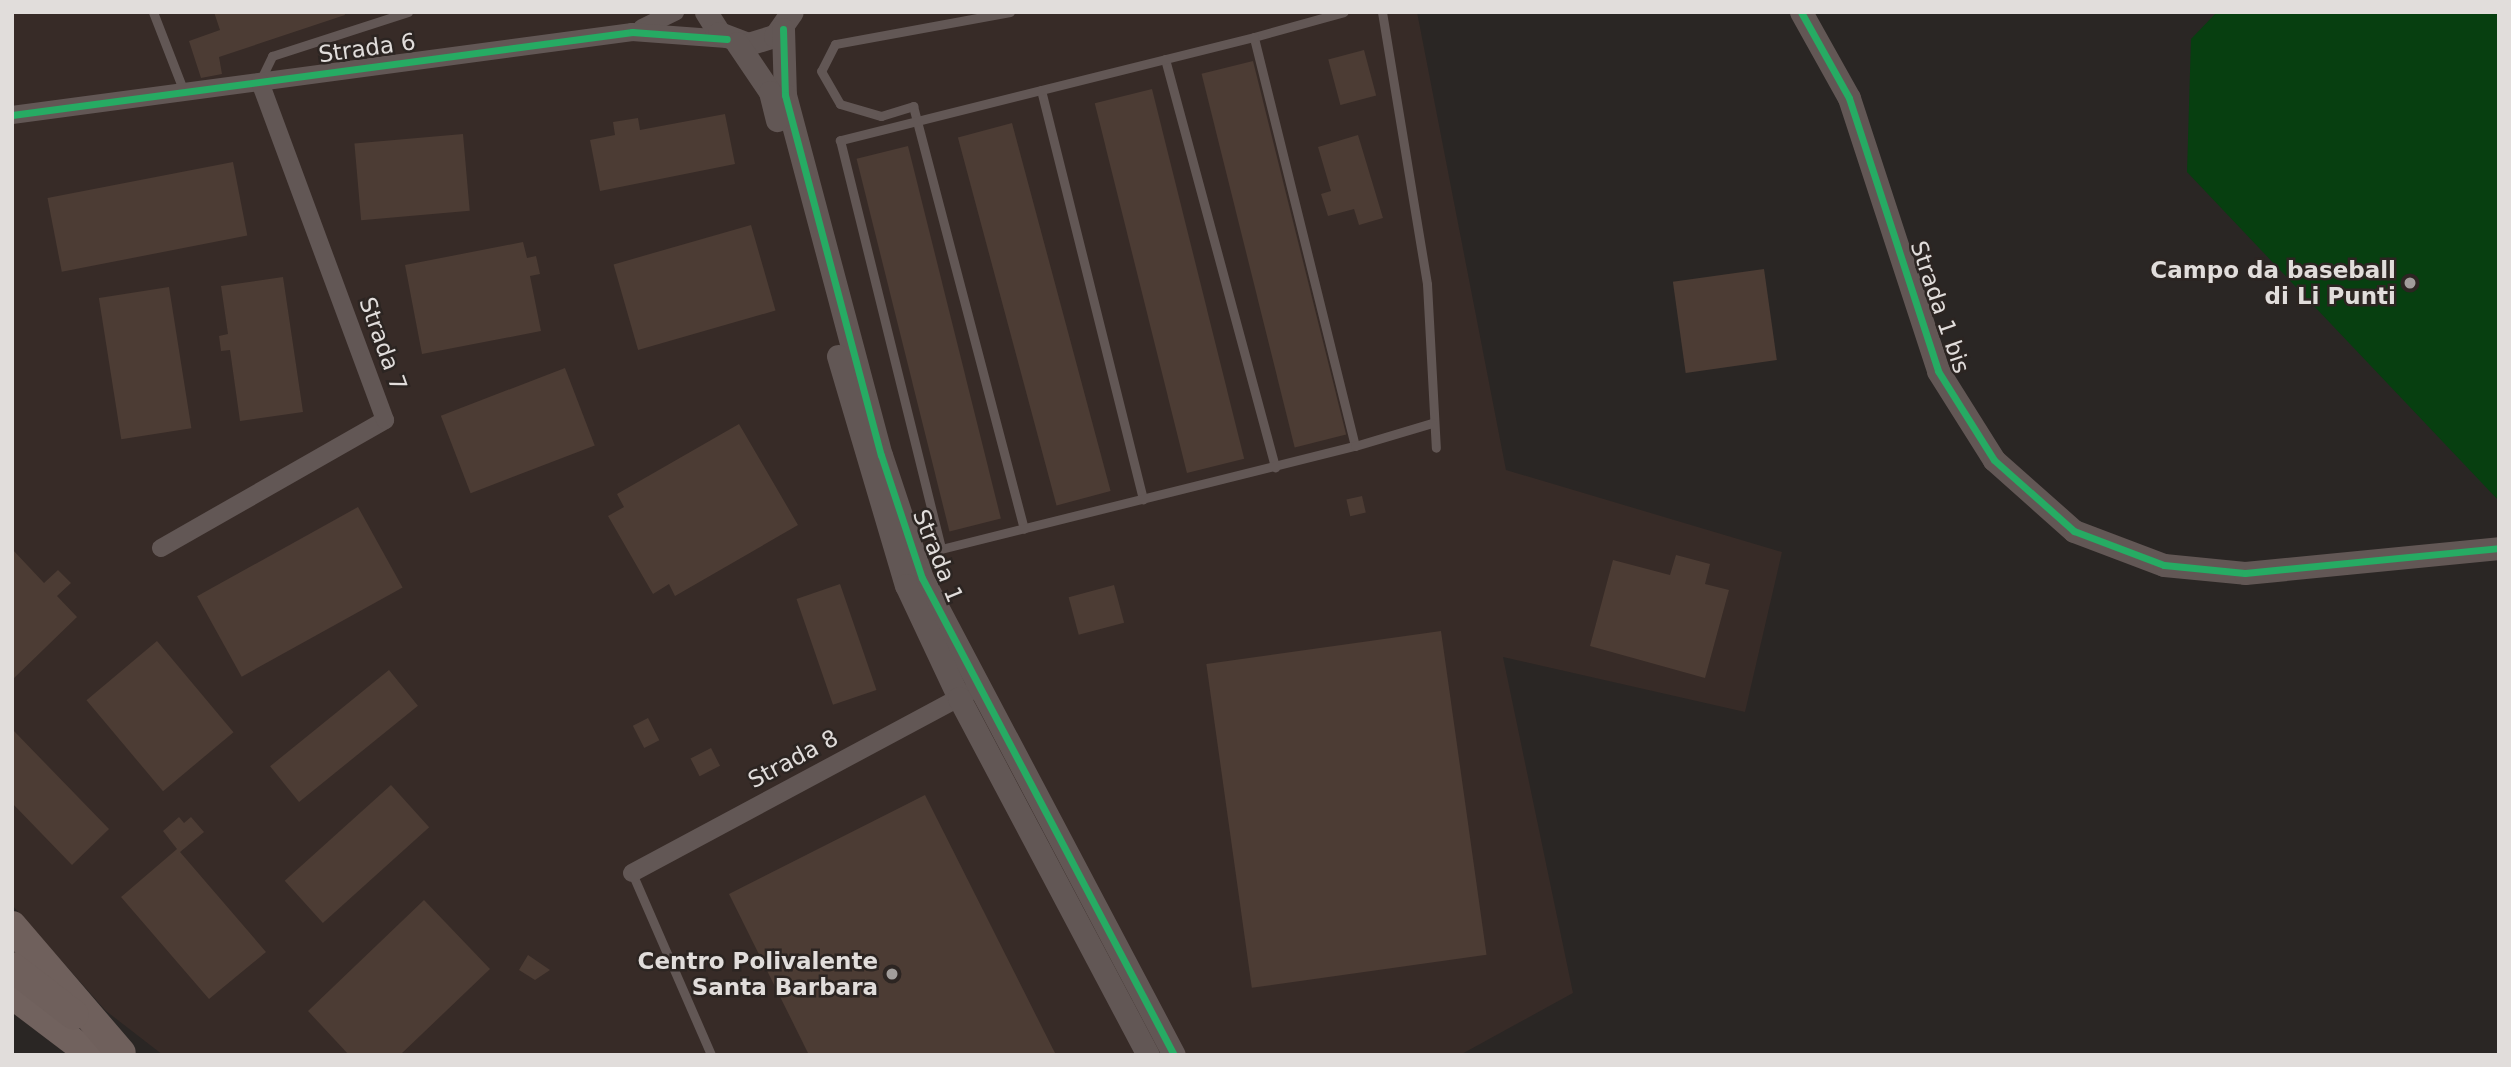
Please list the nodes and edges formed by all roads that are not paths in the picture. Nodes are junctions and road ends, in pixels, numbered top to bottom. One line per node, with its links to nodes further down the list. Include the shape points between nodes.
1 (153, 12): 16 (lane)
2 (408, 12): 14 (lane, via 272,56)
3 (675, 12): 10 (street, Strada 6)
4 (706, 12): 12 (street, Strada 1)
5 (1010, 12): 18 (lane, via 835,44 821,71 840,104 881,116 913,106)
6 (1344, 12): 11 (lane)
7 (1382, 12): 19 (lane, via 1426,284)
8 (1801, 12): 26 (street, Strada 1 bis, via 1849,98 1938,371 1994,460 2074,531 2164,565 2245,573)
9 (791, 18): 12 (street, via 767,41); 27 (street, Strada 1, via 785,94 881,455 922,578)
10 (632, 32): 12 (street, Strada 6); 14 (street, Strada 6)
11 (1254, 37): 13 (lane); 20 (lane)
12 (732, 41): 27 (street, Strada 1, via 770,92 865,458 906,585)
13 (1165, 59): 15 (lane); 22 (lane)
14 (260, 82): 16 (street, Strada 6); 25 (street, Strada 7, via 385,420)
15 (1041, 90): 18 (lane); 23 (lane)
16 (184, 92): 17 (street, Strada 6)
17 (12, 115)
18 (917, 121): 24 (lane); 24 (lane, via 839,140 941,549)
19 (1432, 423): 20 (lane); 21 (lane)
20 (1355, 446): 22 (lane)
21 (1436, 448)
22 (1275, 467): 23 (lane)
23 (1143, 499): 24 (lane)
24 (1024, 529)
25 (161, 548)
26 (2499, 548)
27 (968, 693): 28 (street, Strada 8); 34 (street, Strada 1); 35 (street, Strada 1)
28 (632, 873): 33 (lane)
29 (12, 926): 32 (highway)
30 (12, 967): 32 (highway)
31 (18, 1004): 32 (main road)
32 (112, 1054)
33 (712, 1055)
34 (1148, 1055)
35 (1174, 1055)

